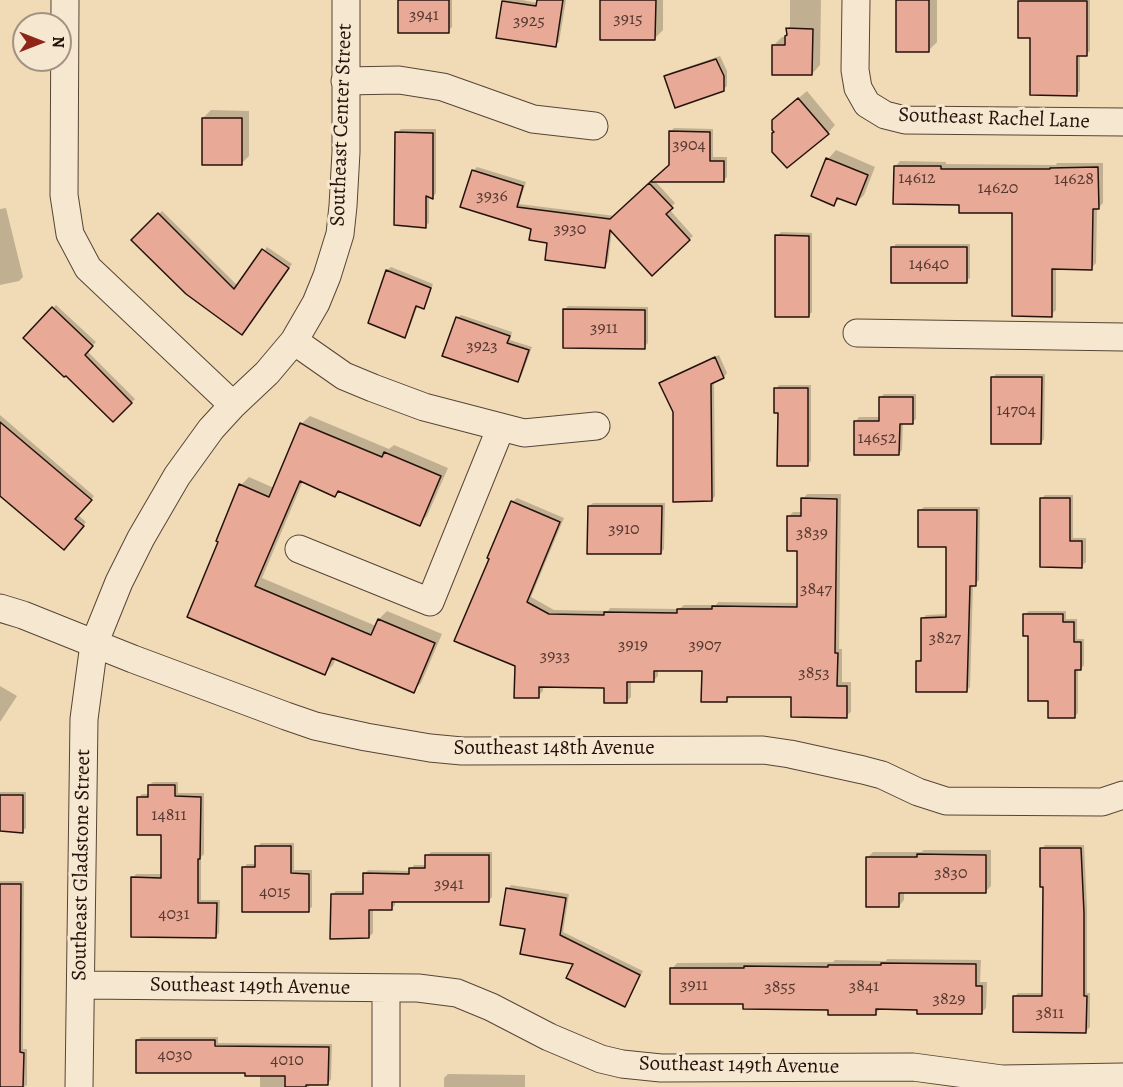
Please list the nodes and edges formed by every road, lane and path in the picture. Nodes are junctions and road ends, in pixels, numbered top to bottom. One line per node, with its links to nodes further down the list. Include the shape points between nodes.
1 (65, 0): 10 (street, via 64,195 70,234 88,268)
2 (346, 0): 4 (street, Southeast Center Street)
3 (856, 0): 5 (street, Southeast Rachel Lane, via 858,88 867,104 885,115 905,120)
4 (345, 81): 6 (street, via 399,80 443,87 533,119); 9 (street, Southeast Center Street, via 346,152 340,234 316,303)
5 (1123, 122)
6 (594, 126)
7 (857, 333): 8 (street)
8 (1123, 337)
9 (294, 341): 10 (street, Southeast Center Street); 12 (street, via 344,376 424,407)
10 (233, 405): 15 (street, Southeast Center Street, via 177,476 119,582)
11 (596, 426): 12 (street, via 524,433)
12 (501, 427): 13 (street, via 430,602)
13 (299, 549)
14 (0, 608): 15 (street, Southeast 148th Avenue)
15 (94, 644): 16 (street, Southeast 148th Avenue, via 315,726 430,748 763,750 882,775 946,801 1102,802); 17 (street, Southeast Gladstone Street, via 84,719)
16 (1123, 795)
17 (81, 985): 18 (street, Southeast 149th Avenue); 21 (street, Southeast Gladstone Street)
18 (386, 988): 19 (street, Southeast 149th Avenue, via 457,993 601,1059); 22 (street)
19 (661, 1077): 20 (street, Southeast 149th Avenue, via 913,1067 1002,1079)
20 (1123, 1077)
21 (80, 1087)
22 (386, 1087)

